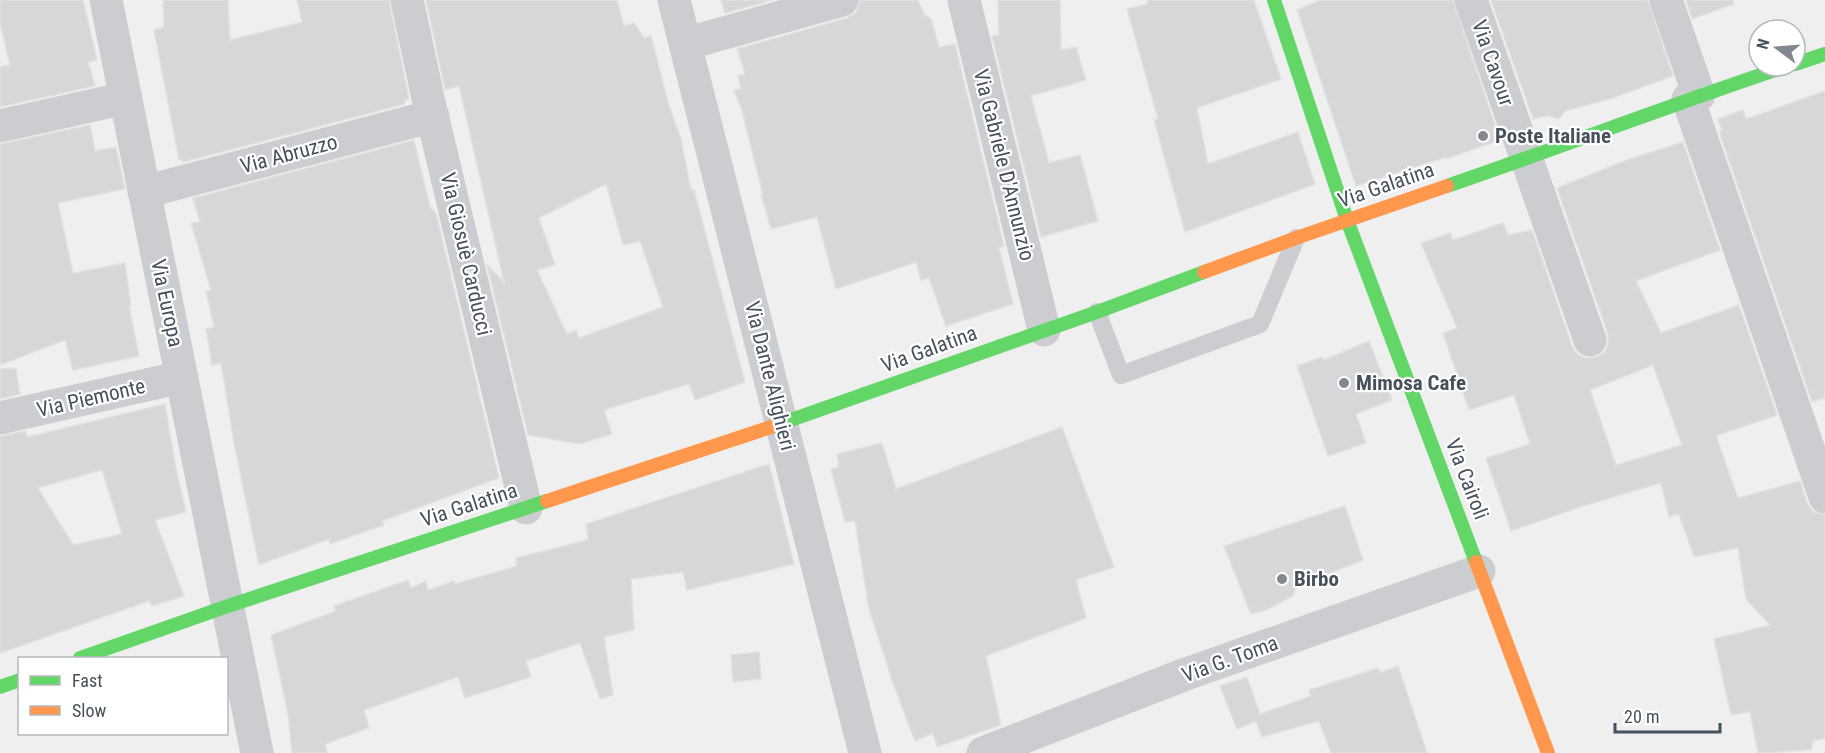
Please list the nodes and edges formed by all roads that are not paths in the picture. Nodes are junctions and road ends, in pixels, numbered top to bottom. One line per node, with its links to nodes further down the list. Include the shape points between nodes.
1 (106, 0): 14 (street, Via Europa)
2 (407, 0): 15 (street, Via Giosuè Carducci)
3 (674, 0): 9 (street, Via Dante Alighieri)
4 (842, 0): 9 (street)
5 (964, 0): 22 (street, Via Gabriele D'Annunzio)
6 (1274, 0): 19 (street, Via Cairoli)
7 (1471, 0): 17 (street, Via Cavour)
8 (1666, 0): 13 (street)
9 (686, 44): 26 (street, Via Dante Alighieri)
10 (1825, 54): 11 (street)
11 (1807, 60)
12 (1751, 78): 13 (street, Via Galatina)
13 (1693, 97): 17 (street, Via Galatina); 27 (street)
14 (126, 98): 16 (street); 18 (street, Via Europa)
15 (433, 116): 18 (street, Via Abruzzo); 28 (street, Via Giosuè Carducci)
16 (0, 126)
17 (1527, 159): 19 (street, Via Galatina); 23 (street, Via Cavour)
18 (144, 192): 24 (street, Via Europa)
19 (1347, 220): 20 (street, Via Galatina); 29 (street, Via Cairoli)
20 (1296, 238): 21 (street, Via Galatina); 21 (lane, via 1260,324 1121,375)
21 (1097, 312): 22 (street, Via Galatina)
22 (1044, 330): 26 (street, Via Galatina)
23 (1590, 340)
24 (182, 377): 25 (street, Via Piemonte); 30 (street, Via Europa)
25 (0, 418)
26 (782, 423): 28 (street, Via Galatina); 35 (street, Via Dante Alighieri)
27 (1825, 496)
28 (526, 508): 30 (street, Via Galatina)
29 (1479, 571): 36 (street, Via G. Toma, via 1186,674); 37 (street, Via Cairoli)
30 (228, 606): 31 (street, Via Galatina); 34 (street, Via Europa)
31 (83, 657)
32 (18, 681): 33 (street)
33 (0, 687)
34 (257, 753)
35 (865, 753)
36 (983, 753)
37 (1548, 753)

